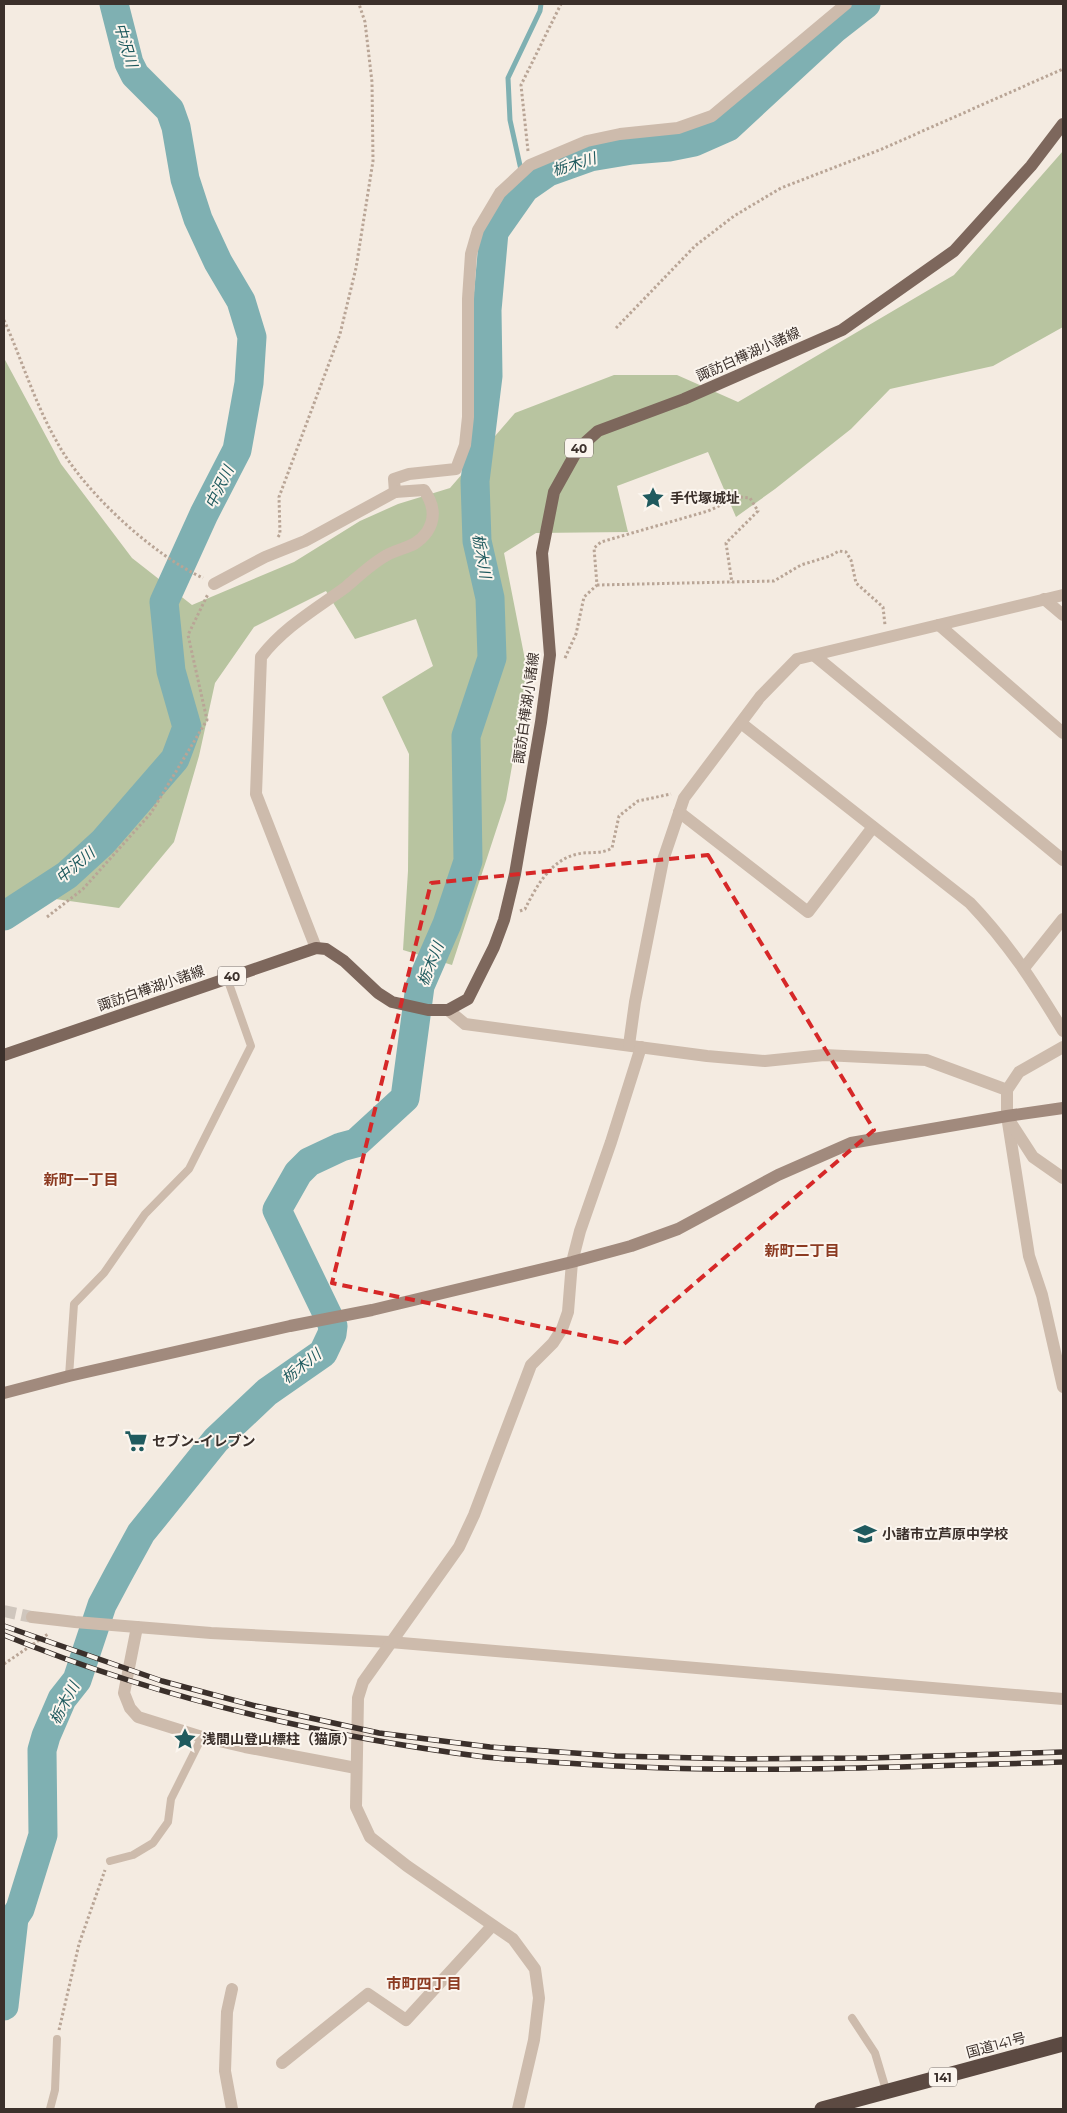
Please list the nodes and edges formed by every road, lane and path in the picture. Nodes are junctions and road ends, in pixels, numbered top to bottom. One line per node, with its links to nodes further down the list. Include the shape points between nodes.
1 (359, 4): 10 (path, via 365,22 372,82 373,161 356,268 340,334 279,497 280,534)
2 (562, 4): 6 (path, via 521,85)
3 (846, 4): 6 (street, via 712,116 678,128 587,141)
4 (1063, 69): 8 (path, via 882,149 781,188 734,216 696,246)
5 (1063, 124): 20 (main road, 諏訪白樺湖小諸線 / 40, via 1031,166 954,251 842,330 684,399 598,431 578,449 554,492 542,553 550,654)
6 (530, 165): 9 (street, via 500,193 478,230 471,254 468,417 465,445 456,469 409,474 394,479)
7 (4, 320): 12 (path, via 46,421 58,445 83,479 124,523 169,559)
8 (616, 328)
9 (395, 492): 10 (street, via 306,541); 30 (street, via 424,490 432,501 434,512 428,530 413,546 388,554 292,625 261,657 256,794)
10 (265, 557): 12 (street)
11 (732, 583): 13 (path); 13 (path, via 726,543 758,511 750,498 739,497 708,511 601,542 594,548); 18 (path, via 774,581 801,564 839,551 846,552 856,583 883,608)
12 (214, 584): 27 (path, via 188,635 207,720 151,813 83,889)
13 (596, 585): 20 (path, via 584,597 576,634 564,659)
14 (1063, 595): 15 (street)
15 (1044, 599): 16 (street); 17 (street)
16 (1063, 615)
17 (939, 626): 18 (street); 22 (street)
18 (886, 638): 19 (street)
19 (815, 656): 21 (street, via 797,660 760,697); 26 (street)
20 (548, 665): 29 (main road, 諏訪白樺湖小諸線 / 40, via 515,874)
21 (741, 723): 23 (street); 25 (street)
22 (1063, 733)
23 (689, 791): 24 (street); 29 (path, via 638,801 619,816 612,848 562,860 540,880 525,909)
24 (679, 812): 25 (street, via 808,912); 35 (street, via 660,877 635,1002)
25 (873, 827): 31 (street, via 970,903)
26 (1063, 860)
27 (47, 917)
28 (1063, 919): 31 (street)
29 (504, 920): 33 (main road, 諏訪白樺湖小諸線 / 40, via 468,999)
30 (316, 948): 32 (main road, 諏訪白樺湖小諸線 / 40); 33 (main road, via 326,949 344,961 392,1002 428,1010)
31 (1024, 968): 34 (street)
32 (227, 978): 37 (main road, 諏訪白樺湖小諸線 / 40); 43 (lane, via 251,1046 189,1169 145,1214 104,1273 74,1304)
33 (448, 1010): 35 (street, via 465,1024)
34 (1063, 1032)
35 (635, 1046): 38 (street, via 765,1061 824,1054 926,1060); 42 (street, via 611,1142)
36 (1063, 1047): 38 (street, via 1019,1072)
37 (4, 1054)
38 (1007, 1090): 40 (street)
39 (1063, 1108): 40 (street)
40 (1006, 1116): 41 (street, via 1033,1157); 42 (street, via 851,1143 778,1175 678,1229); 44 (street, via 1028,1256 1042,1295)
41 (1063, 1178)
42 (572, 1262): 43 (street, via 372,1310); 49 (street, via 568,1312 562,1329 553,1343 531,1364 459,1547)
43 (69, 1376): 45 (street)
44 (1063, 1387)
45 (4, 1393)
46 (32, 1617): 47 (street)
47 (69, 1622): 48 (street); 50 (path)
48 (137, 1627): 49 (street); 52 (street, via 124,1694 130,1708 138,1717)
49 (390, 1642): 51 (street); 53 (street, via 363,1682 358,1698)
50 (4, 1664)
51 (1063, 1700)
52 (202, 1737): 53 (street); 54 (lane, via 171,1799 168,1822 153,1843 133,1855)
53 (356, 1768): 55 (street, via 356,1807 370,1836)
54 (110, 1861): 58 (path, via 100,1880 79,1944)
55 (492, 1926): 60 (street, via 406,2020 368,1994); 64 (street, via 513,1940 535,1969 539,1998 534,2040)
56 (232, 1989): 63 (street, via 227,2012 225,2071)
57 (852, 2018): 61 (lane, via 875,2053)
58 (57, 2039): 62 (lane, via 55,2090)
59 (1063, 2044): 61 (highway, 国道141号 / 141)
60 (282, 2063)
61 (887, 2092): 65 (highway, 国道141号 / 141)
62 (50, 2109)
63 (232, 2109)
64 (518, 2109)
65 (822, 2109)

